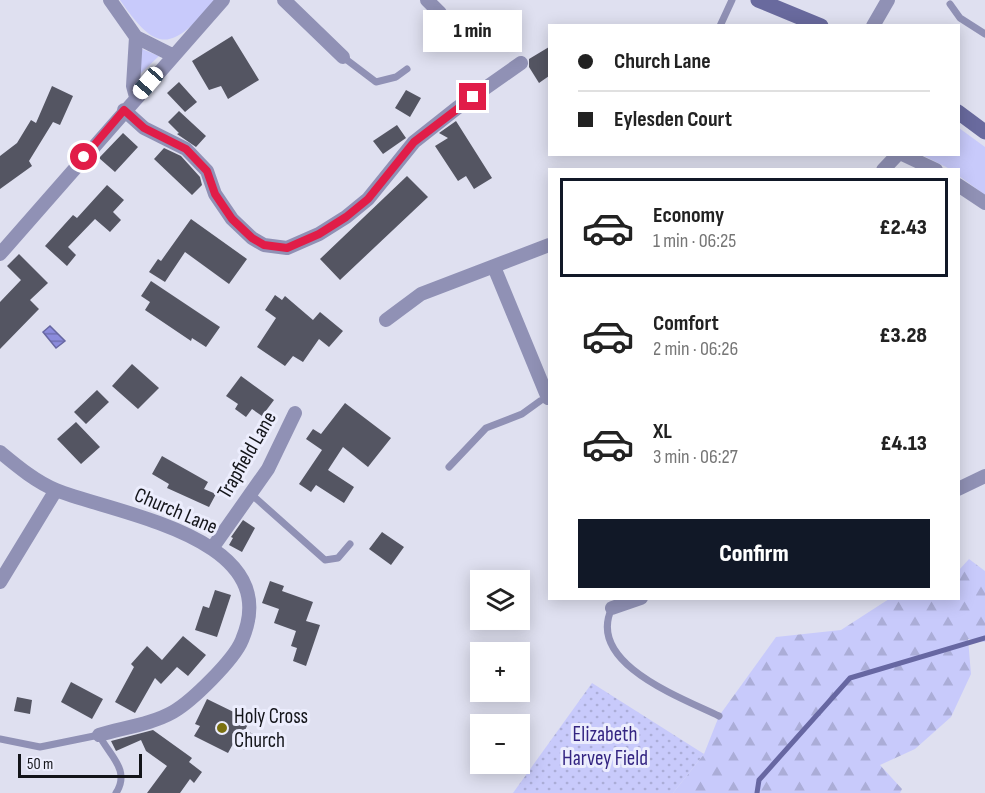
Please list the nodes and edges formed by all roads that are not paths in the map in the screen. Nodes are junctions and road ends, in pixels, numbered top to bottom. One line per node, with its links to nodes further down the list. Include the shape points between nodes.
1 (110, 0): 14 (street)
2 (223, 0): 15 (street)
3 (284, 0): 16 (street)
4 (426, 0): 9 (street)
5 (732, 0): 10 (lane)
6 (758, 0): 11 (street)
7 (888, 0): 12 (street)
8 (950, 3): 13 (lane, via 960,18)
9 (441, 13)
10 (721, 24)
11 (816, 24)
12 (874, 24)
13 (985, 34)
14 (136, 37): 15 (street); 19 (street)
15 (172, 55): 19 (street)
16 (343, 57): 18 (lane, via 376,82 396,77)
17 (521, 63): 20 (street, via 414,142 368,199 346,217 287,248 264,245 252,238 232,219 215,194 207,171 186,149 144,128)
18 (407, 69)
19 (136, 97): 20 (street)
20 (124, 110): 30 (street)
21 (960, 113): 22 (street)
22 (985, 132)
23 (896, 156): 25 (street)
24 (906, 156): 26 (street)
25 (885, 168)
26 (932, 168)
27 (960, 186): 28 (street)
28 (985, 203)
29 (548, 245): 31 (street)
30 (0, 253)
31 (494, 267): 32 (street, via 421,294); 33 (street)
32 (386, 320)
33 (546, 399): 36 (lane, via 522,414 486,428)
34 (296, 413): 40 (street, Trapfield Lane)
35 (0, 452): 39 (street, Church Lane)
36 (449, 467)
37 (984, 479): 38 (street)
38 (960, 488)
39 (56, 490): 42 (street, Church Lane); 43 (street)
40 (251, 494): 41 (lane, via 326,560 339,558); 42 (street, Trapfield Lane)
41 (350, 544)
42 (213, 547): 47 (street, Church Lane, via 233,566 248,596 245,631 238,648 173,712)
43 (0, 582)
44 (635, 600): 45 (street)
45 (612, 608): 46 (lane, via 607,638 618,655 644,680)
46 (719, 716)
47 (99, 735): 48 (lane, via 40,747); 49 (lane, via 120,766 122,783)
48 (0, 739)
49 (116, 793)

